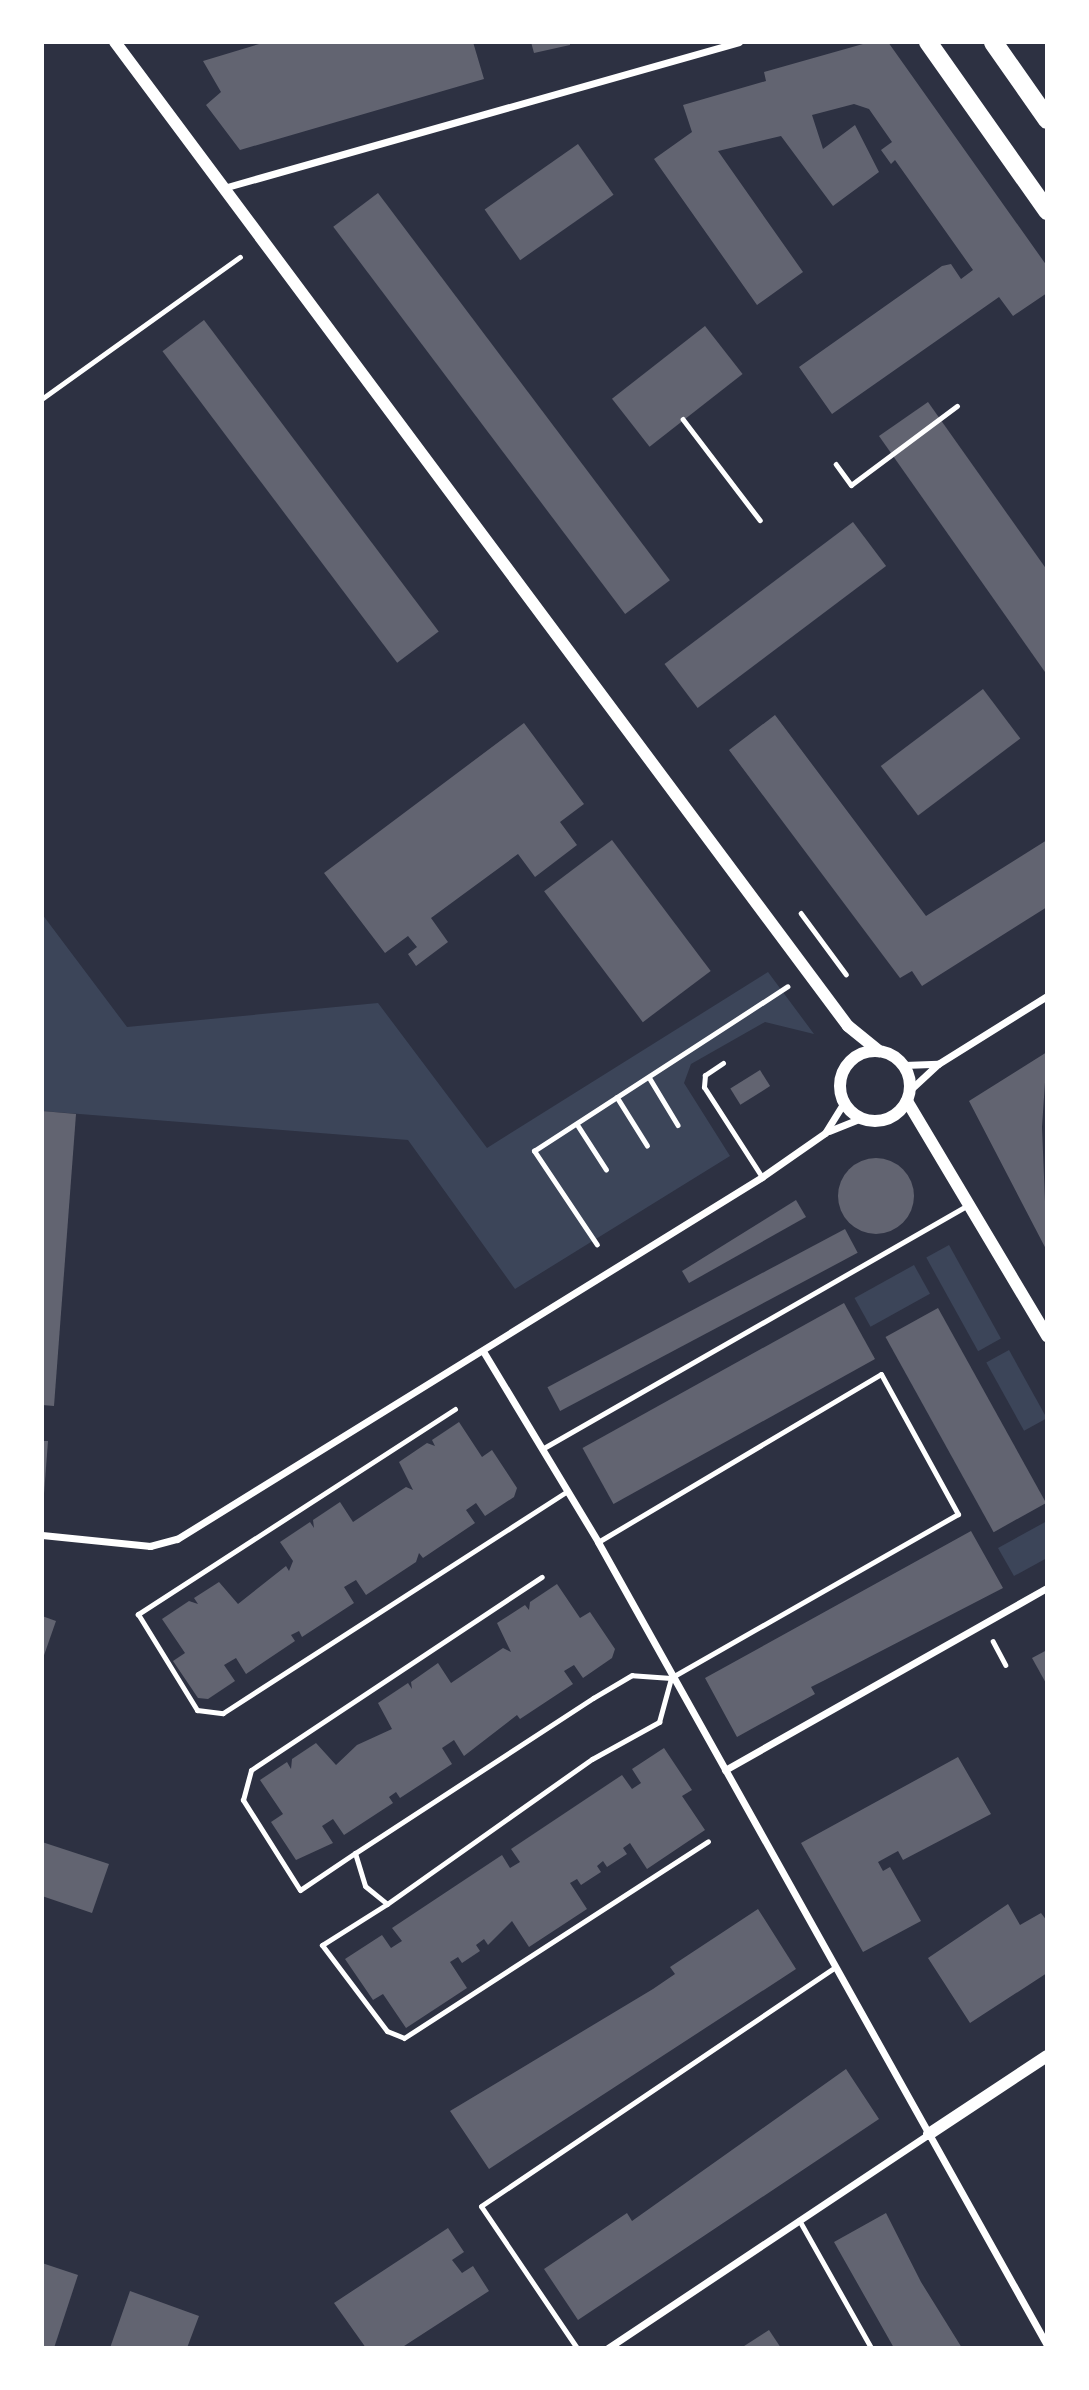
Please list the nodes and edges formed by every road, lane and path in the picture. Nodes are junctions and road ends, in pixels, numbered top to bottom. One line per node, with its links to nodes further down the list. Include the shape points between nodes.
1 (115, 42): 6 (street)
2 (739, 42): 6 (street)
3 (929, 42): 7 (main road)
4 (993, 42): 5 (highway)
5 (1047, 119)
6 (227, 187): 18 (street, via 848,1026)
7 (1047, 211)
8 (240, 257): 9 (path)
9 (43, 398)
10 (957, 406): 12 (path, via 851,485)
11 (683, 419): 13 (path)
12 (836, 464)
13 (761, 520)
14 (800, 913): 15 (path)
15 (846, 974)
16 (787, 986): 22 (path)
17 (1047, 996): 20 (street)
18 (879, 1051): 21 (street); 25 (street, via 855,1057 845,1068)
19 (723, 1063): 32 (lane, via 705,1075 704,1087)
20 (938, 1064): 21 (street); 23 (street)
21 (904, 1065): 23 (street)
22 (649, 1077): 24 (path); 28 (path)
23 (909, 1095): 26 (street, via 883,1120); 33 (street)
24 (617, 1097): 27 (path); 30 (path)
25 (844, 1102): 26 (street); 29 (street)
26 (862, 1118): 29 (street)
27 (577, 1124): 31 (path); 34 (path, via 534,1151)
28 (678, 1125)
29 (825, 1133): 32 (street)
30 (647, 1145)
31 (606, 1169)
32 (762, 1177): 36 (street)
33 (972, 1202): 35 (street); 38 (lane)
34 (597, 1245)
35 (1047, 1336)
36 (483, 1351): 38 (street); 40 (street, via 164,1545)
37 (455, 1409): 39 (lane, via 138,1614 197,1710 223,1713)
38 (542, 1449): 39 (street)
39 (566, 1492): 41 (street)
40 (42, 1535)
41 (598, 1542): 46 (street); 46 (lane, via 881,1374 958,1514)
42 (542, 1577): 49 (lane, via 251,1770 243,1800 300,1890)
43 (1047, 1588): 47 (street)
44 (993, 1641): 45 (path)
45 (1006, 1665)
46 (671, 1678): 47 (street); 49 (lane, via 632,1675); 50 (lane, via 659,1722 592,1759)
47 (725, 1770): 51 (street)
48 (708, 1841): 50 (lane, via 404,2038 387,2031 322,1945)
49 (355, 1853): 50 (lane, via 358,1875)
50 (387, 1904)
51 (832, 1969): 53 (street); 56 (lane, via 481,2206)
52 (1047, 2056): 53 (street)
53 (929, 2134): 54 (street); 55 (street)
54 (799, 2221): 57 (street); 58 (lane)
55 (1047, 2345)
56 (577, 2348)
57 (608, 2348)
58 (871, 2348)

